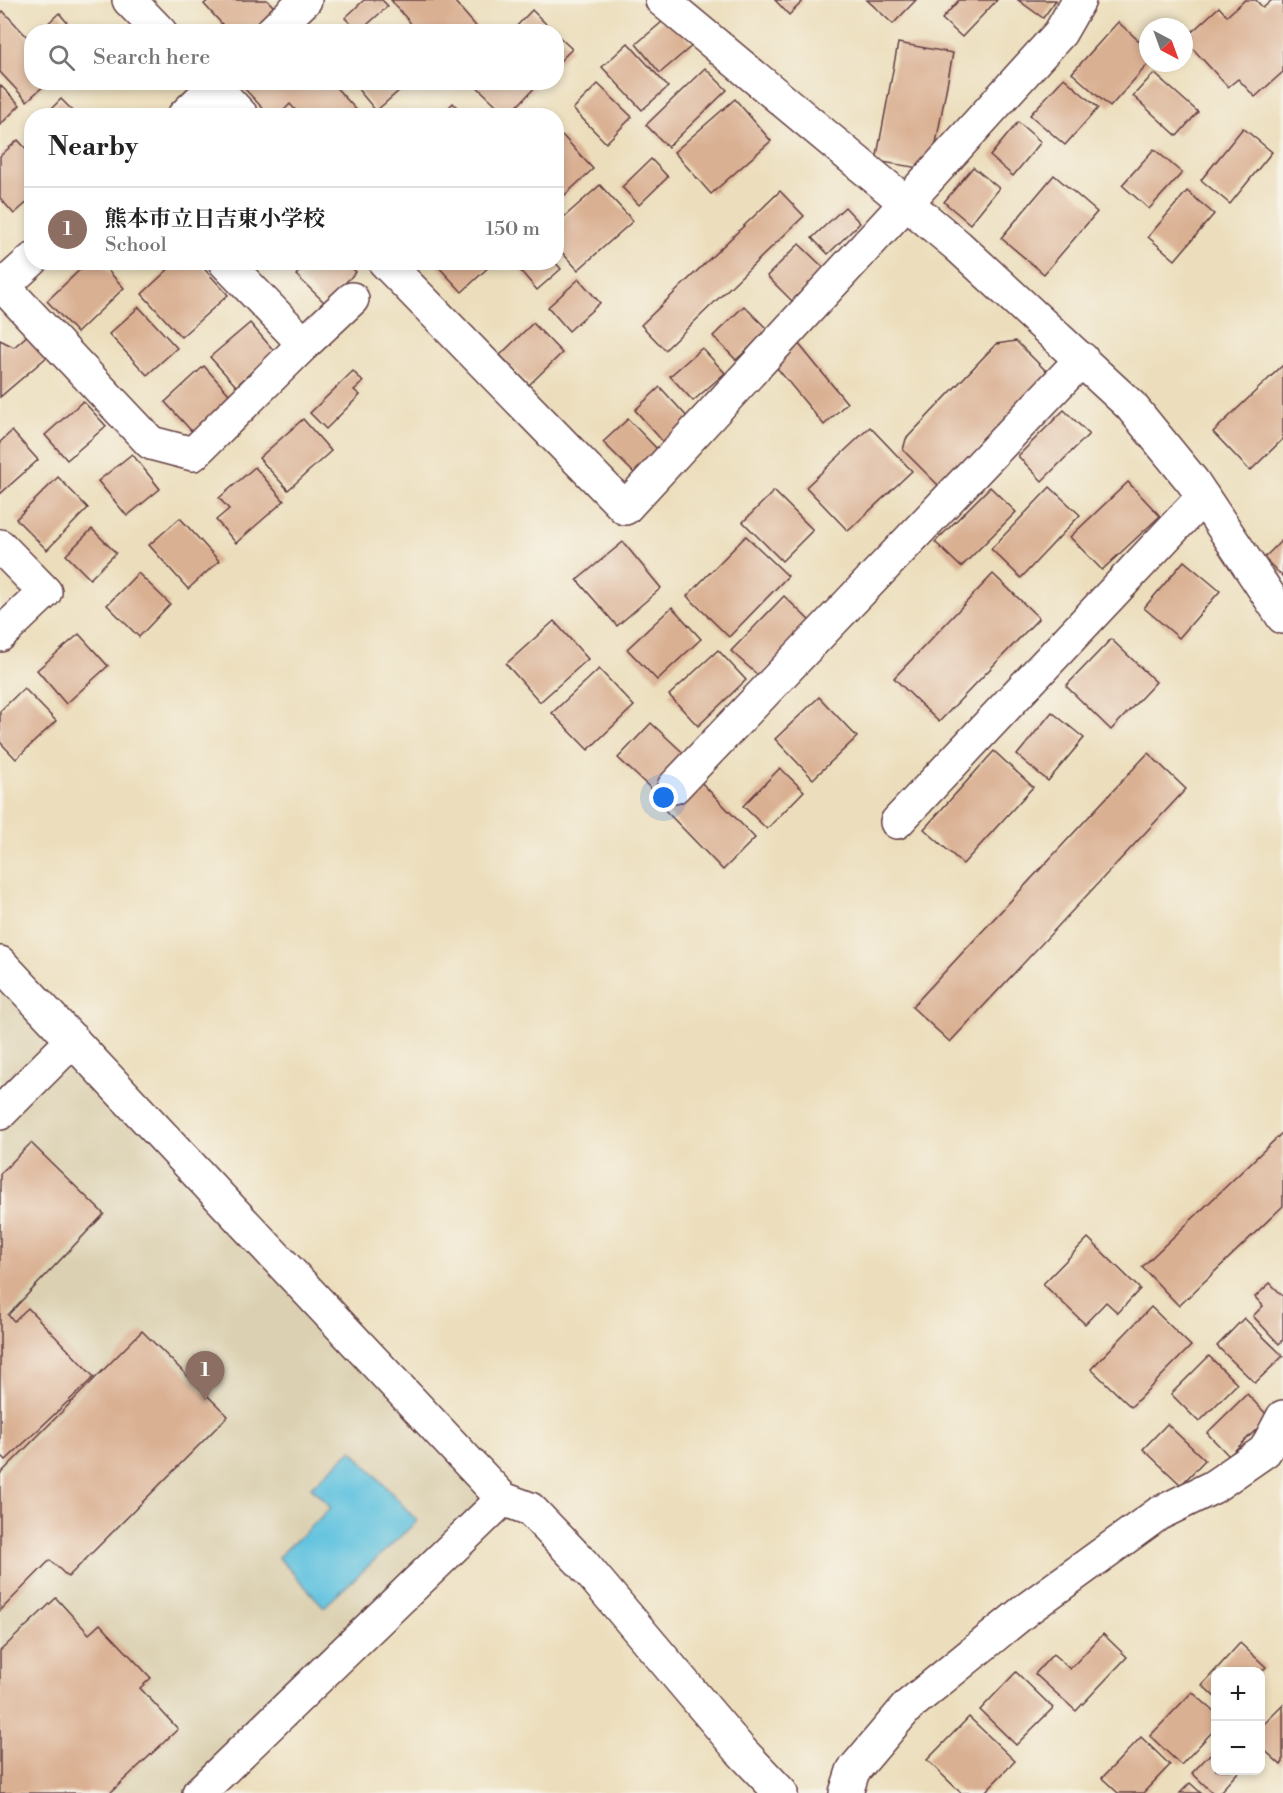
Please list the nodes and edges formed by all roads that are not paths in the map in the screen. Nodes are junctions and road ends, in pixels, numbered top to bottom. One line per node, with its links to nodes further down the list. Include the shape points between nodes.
1 (129, 0): 5 (street)
2 (305, 0): 6 (street)
3 (1079, 0): 11 (street, via 1060,33)
4 (670, 2): 11 (street)
5 (152, 24)
6 (280, 24)
7 (208, 90): 9 (street)
8 (219, 90): 10 (street)
9 (192, 108)
10 (235, 108)
11 (906, 203): 14 (street, via 625,508); 18 (street)
12 (24, 267): 15 (street)
13 (233, 270): 17 (street)
14 (393, 270)
15 (2, 288): 17 (street, via 151,443 193,454)
16 (352, 299): 17 (street)
17 (304, 344)
18 (1082, 359): 19 (street, via 1131,406); 23 (street)
19 (1203, 497): 21 (street); 24 (street)
20 (0, 546): 22 (street, via 45,592)
21 (1283, 617)
22 (0, 635)
23 (674, 787)
24 (897, 822)
25 (0, 963): 26 (street)
26 (73, 1041): 27 (street); 31 (street)
27 (0, 1113)
28 (1283, 1417): 29 (street, via 1265,1450)
29 (1248, 1462): 30 (street); 34 (street, via 1213,1487 1158,1514 1027,1609 908,1706 853,1771)
30 (1283, 1463)
31 (503, 1499): 32 (street); 33 (street, via 530,1509 583,1564)
32 (198, 1793)
33 (781, 1793)
34 (846, 1793)

